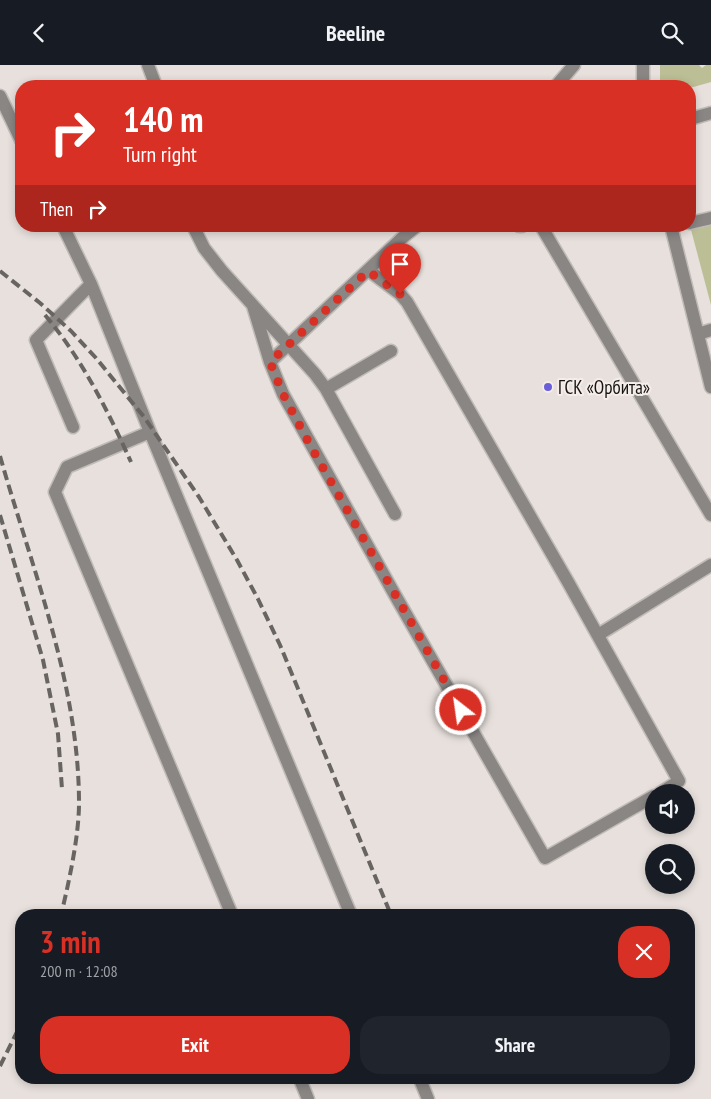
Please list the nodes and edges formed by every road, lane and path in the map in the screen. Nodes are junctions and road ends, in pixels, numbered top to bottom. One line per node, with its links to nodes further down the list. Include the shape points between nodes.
1 (148, 65): 4 (street)
2 (574, 65): 5 (street)
3 (643, 65): 6 (street)
4 (154, 80)
5 (561, 80)
6 (643, 80)
7 (0, 96): 10 (street)
8 (711, 113): 9 (street)
9 (696, 117)
10 (15, 127)
11 (711, 218): 12 (street)
12 (696, 222)
13 (66, 232): 19 (street)
14 (196, 232): 20 (street, via 204,248)
15 (410, 232): 18 (street)
16 (545, 232): 31 (street)
17 (675, 232): 22 (street)
18 (368, 271): 23 (street); 33 (street, via 408,302)
19 (91, 284): 28 (street, via 36,340); 29 (street)
20 (253, 306): 23 (street); 25 (street)
21 (711, 330): 22 (street)
22 (698, 334): 26 (street)
23 (288, 345): 25 (street); 27 (street)
24 (391, 351): 27 (street)
25 (270, 362): 35 (street, via 283,394 315,453 545,858)
26 (711, 387)
27 (326, 389): 30 (street)
28 (73, 427)
29 (150, 432): 36 (street, via 67,467 55,492); 37 (street)
30 (395, 514)
31 (711, 515)
32 (711, 565): 33 (street)
33 (598, 635): 34 (street, via 680,781)
34 (675, 784)
35 (645, 801)
36 (229, 909)
37 (349, 909)
38 (302, 1084): 40 (street)
39 (422, 1084): 41 (street)
40 (308, 1099)
41 (428, 1099)

